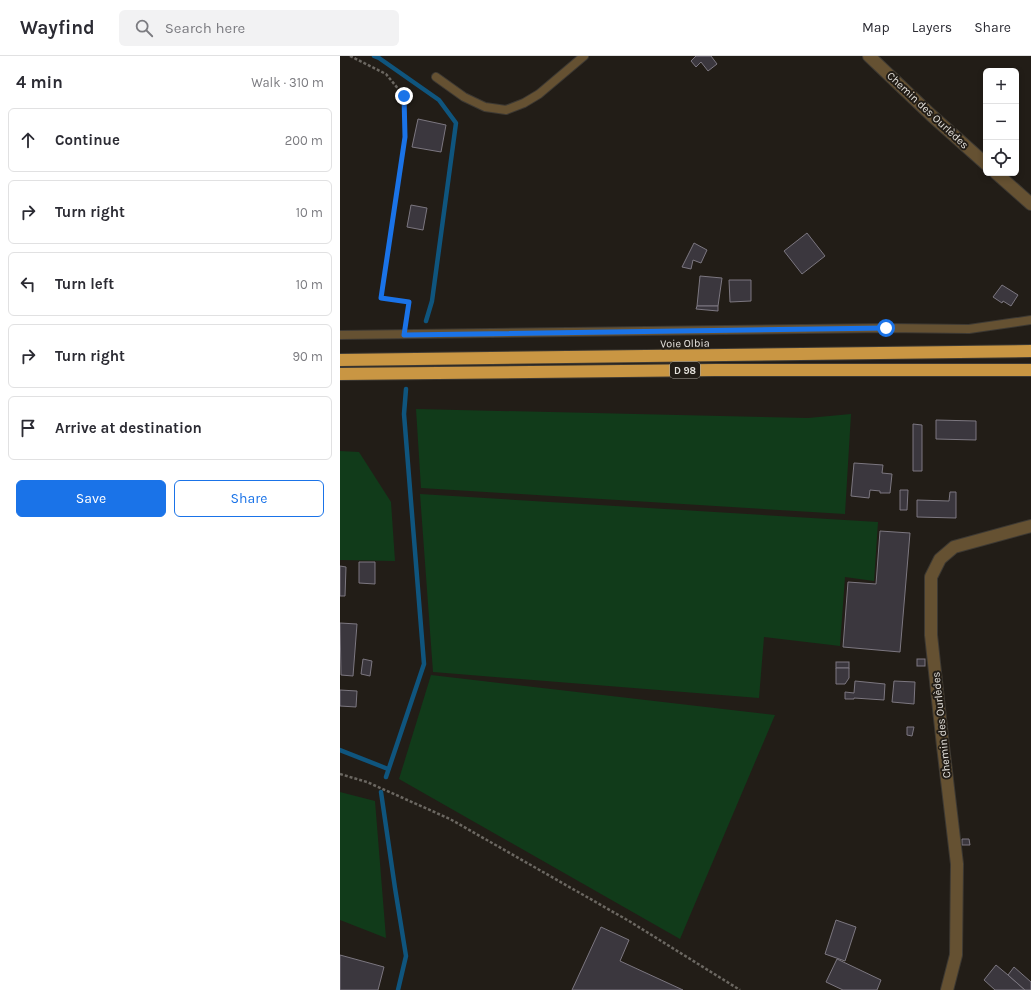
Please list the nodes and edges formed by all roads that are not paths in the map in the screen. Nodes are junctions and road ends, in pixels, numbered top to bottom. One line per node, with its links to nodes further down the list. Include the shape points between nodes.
1 (584, 56): 3 (lane, via 539,94 506,110 485,106 464,97)
2 (869, 56): 4 (street, Chemin des Ourlèdes)
3 (436, 77)
4 (983, 161)
5 (999, 176): 6 (street)
6 (1031, 204)
7 (1031, 320): 8 (lane, via 969,329)
8 (340, 335)
9 (1031, 351): 10 (highway, Voie Olbia / D 98)
10 (340, 360)
11 (1031, 370): 12 (highway, D 98)
12 (340, 374)
13 (1031, 526): 14 (street, Chemin des Ourlèdes, via 954,547 940,558 931,577 931,635 957,864 956,955)
14 (947, 990)

